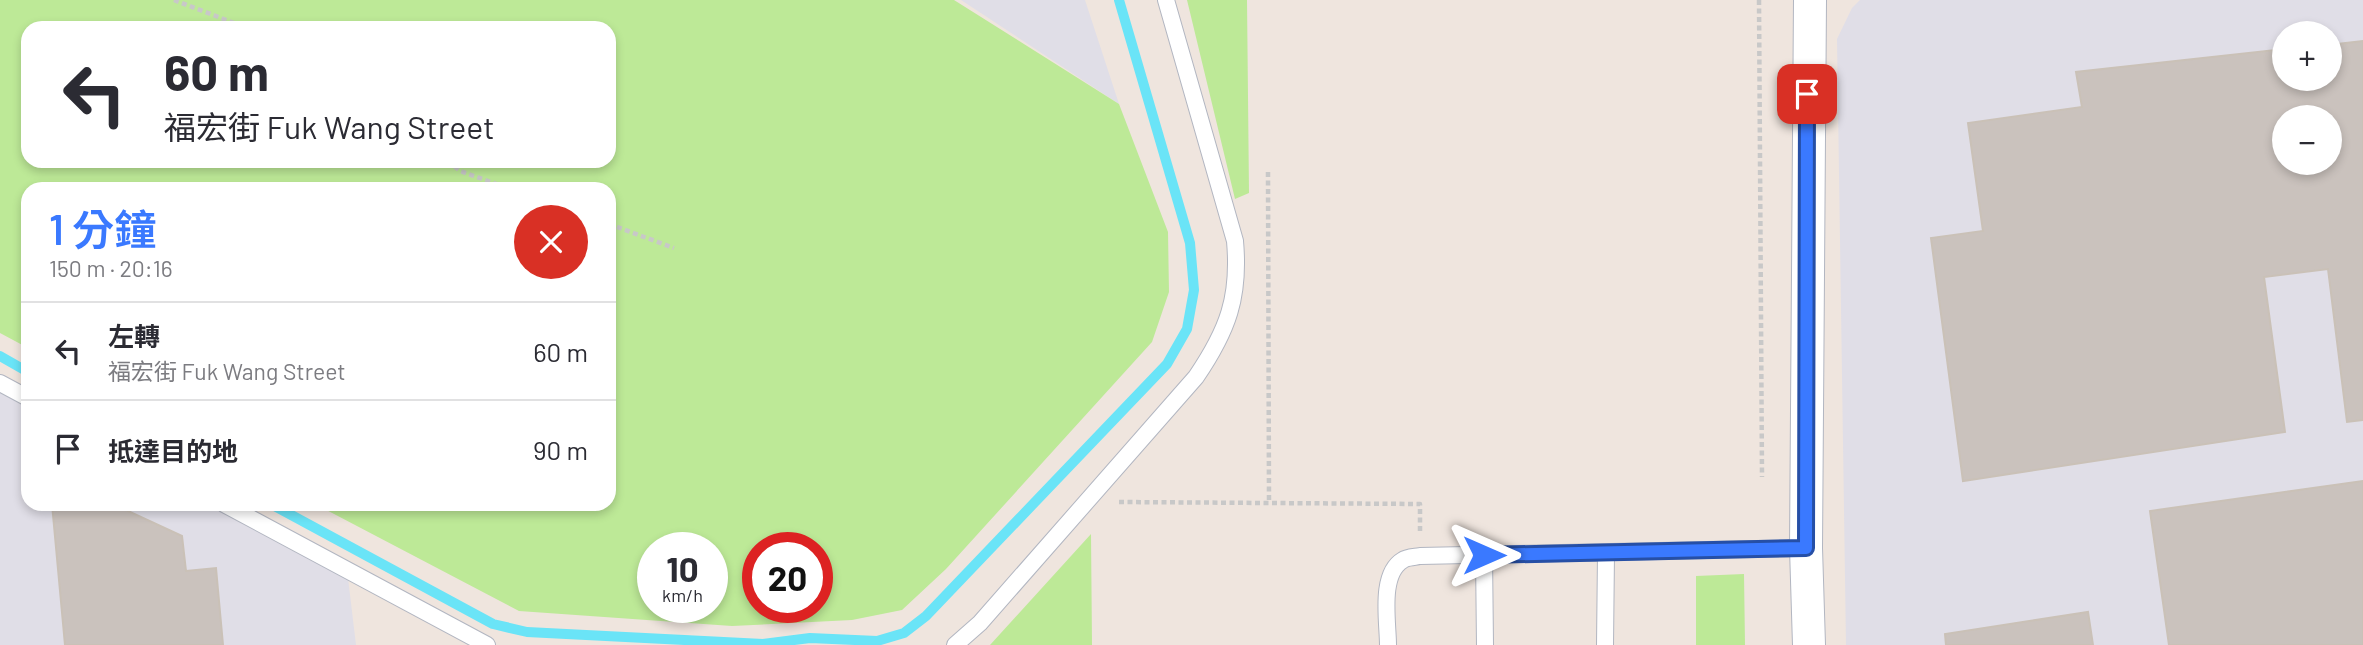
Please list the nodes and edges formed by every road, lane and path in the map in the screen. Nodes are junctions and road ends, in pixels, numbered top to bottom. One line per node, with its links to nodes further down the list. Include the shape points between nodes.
1 (174, 0): 5 (path)
2 (1166, 0): 14 (lane, via 1235,240 1234,302 1225,330 1196,377)
3 (1759, 0): 13 (path)
4 (1810, 0): 17 (street)
5 (229, 21)
6 (456, 168): 8 (path)
7 (1268, 172): 15 (path)
8 (491, 182)
9 (616, 227): 10 (path)
10 (674, 248)
11 (0, 383): 12 (lane)
12 (21, 394)
13 (1762, 477)
14 (1086, 502): 15 (path); 22 (lane, via 980,624)
15 (1269, 503): 20 (path, via 1420,504)
16 (237, 511): 21 (lane)
17 (1806, 548): 18 (lane); 26 (street)
18 (1606, 554): 19 (lane); 25 (lane)
19 (1484, 555): 20 (lane); 24 (lane)
20 (1420, 556): 23 (lane, via 1403,560 1393,571 1388,590)
21 (487, 645)
22 (955, 645)
23 (1388, 645)
24 (1485, 645)
25 (1605, 645)
26 (1809, 645)

